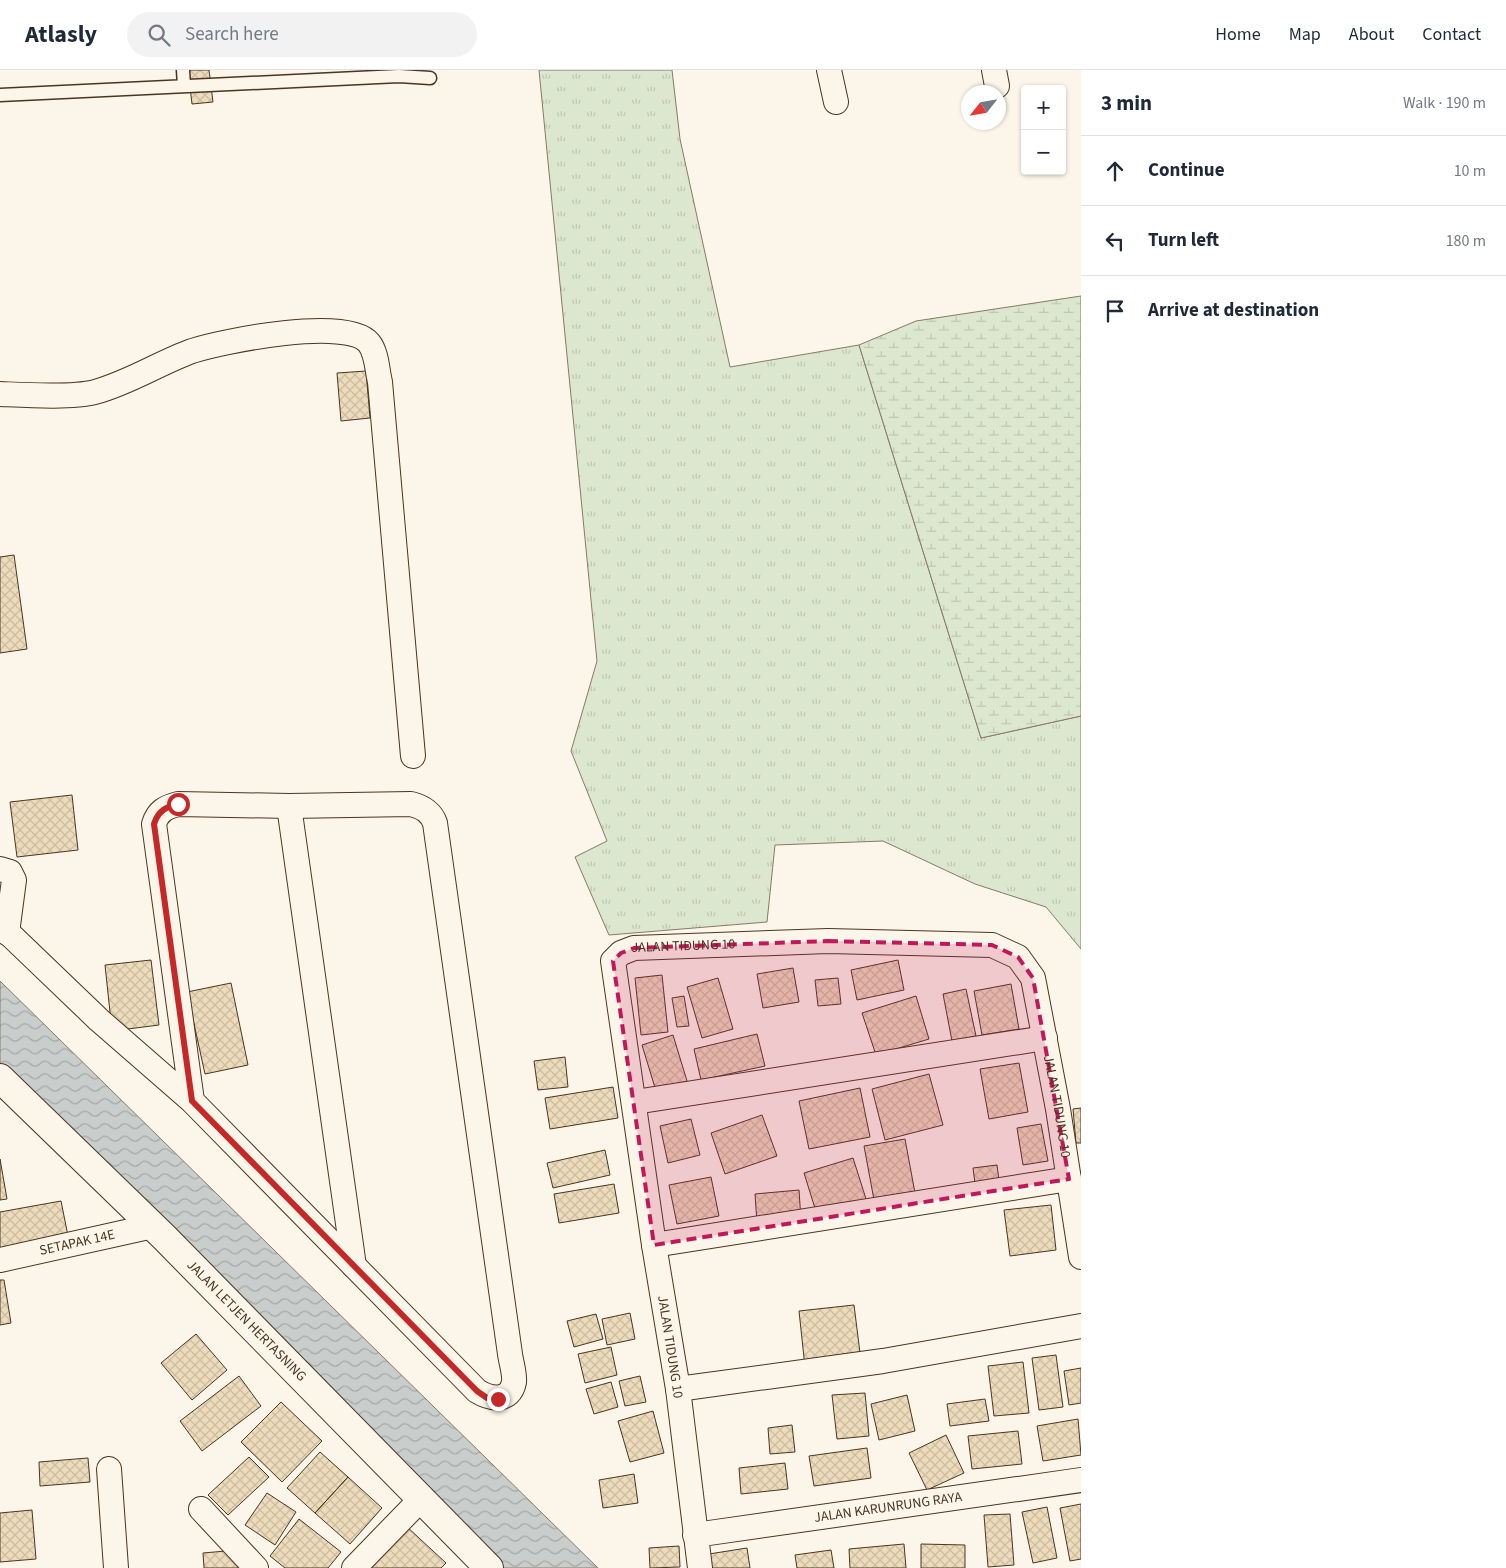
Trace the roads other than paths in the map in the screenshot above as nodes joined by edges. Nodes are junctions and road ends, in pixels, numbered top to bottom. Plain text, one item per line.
1 (183, 70) edge
2 (828, 70) edge
3 (255, 76) edge
4 (430, 78) dead end
5 (184, 86) junction
6 (0, 95) edge
7 (836, 102) dead end
8 (0, 394) edge
9 (413, 756) dead end
10 (289, 806) junction
11 (0, 869) edge
12 (4, 929) edge
13 (1045, 1038) junction
14 (0, 1078) edge
15 (192, 1101) junction
16 (634, 1102) junction
17 (1069, 1179) junction
18 (153, 1226) junction
19 (654, 1245) junction
20 (1081, 1257) edge
21 (0, 1260) edge
22 (354, 1266) junction
23 (1081, 1326) edge
24 (678, 1389) junction
25 (109, 1469) dead end
26 (1081, 1480) edge
27 (421, 1499) junction
28 (201, 1509) dead end
29 (695, 1535) junction
30 (116, 1568) edge
31 (256, 1568) edge
32 (354, 1568) edge
33 (489, 1568) edge
34 (700, 1568) edge

1 - 5 lane
2 - 7 street
3 - 4 lane
3 - 5 lane
5 - 6 lane
8 - 9 street
10 - 15 street
10 - 22 street
10 - 22 street
11 - 12 street
12 - 15 street
13 - 16 street
13 - 16 street, JALAN TIDUNG 10
13 - 17 street, JALAN TIDUNG 10
14 - 18 street, JALAN LETJEN HERTASNING
15 - 22 street
16 - 19 street, JALAN TIDUNG 10
17 - 19 street
17 - 20 street, JALAN TIDUNG 10
18 - 21 street, SETAPAK 14E
18 - 27 street, JALAN LETJEN HERTASNING
19 - 24 street, JALAN TIDUNG 10
23 - 24 street
24 - 29 street, JALAN TIDUNG 10
25 - 30 street
26 - 29 street, JALAN KARUNRUNG RAYA
27 - 32 street
27 - 33 street, JALAN LETJEN HERTASNING
28 - 31 street
29 - 34 street, JALAN TIDUNG 10

